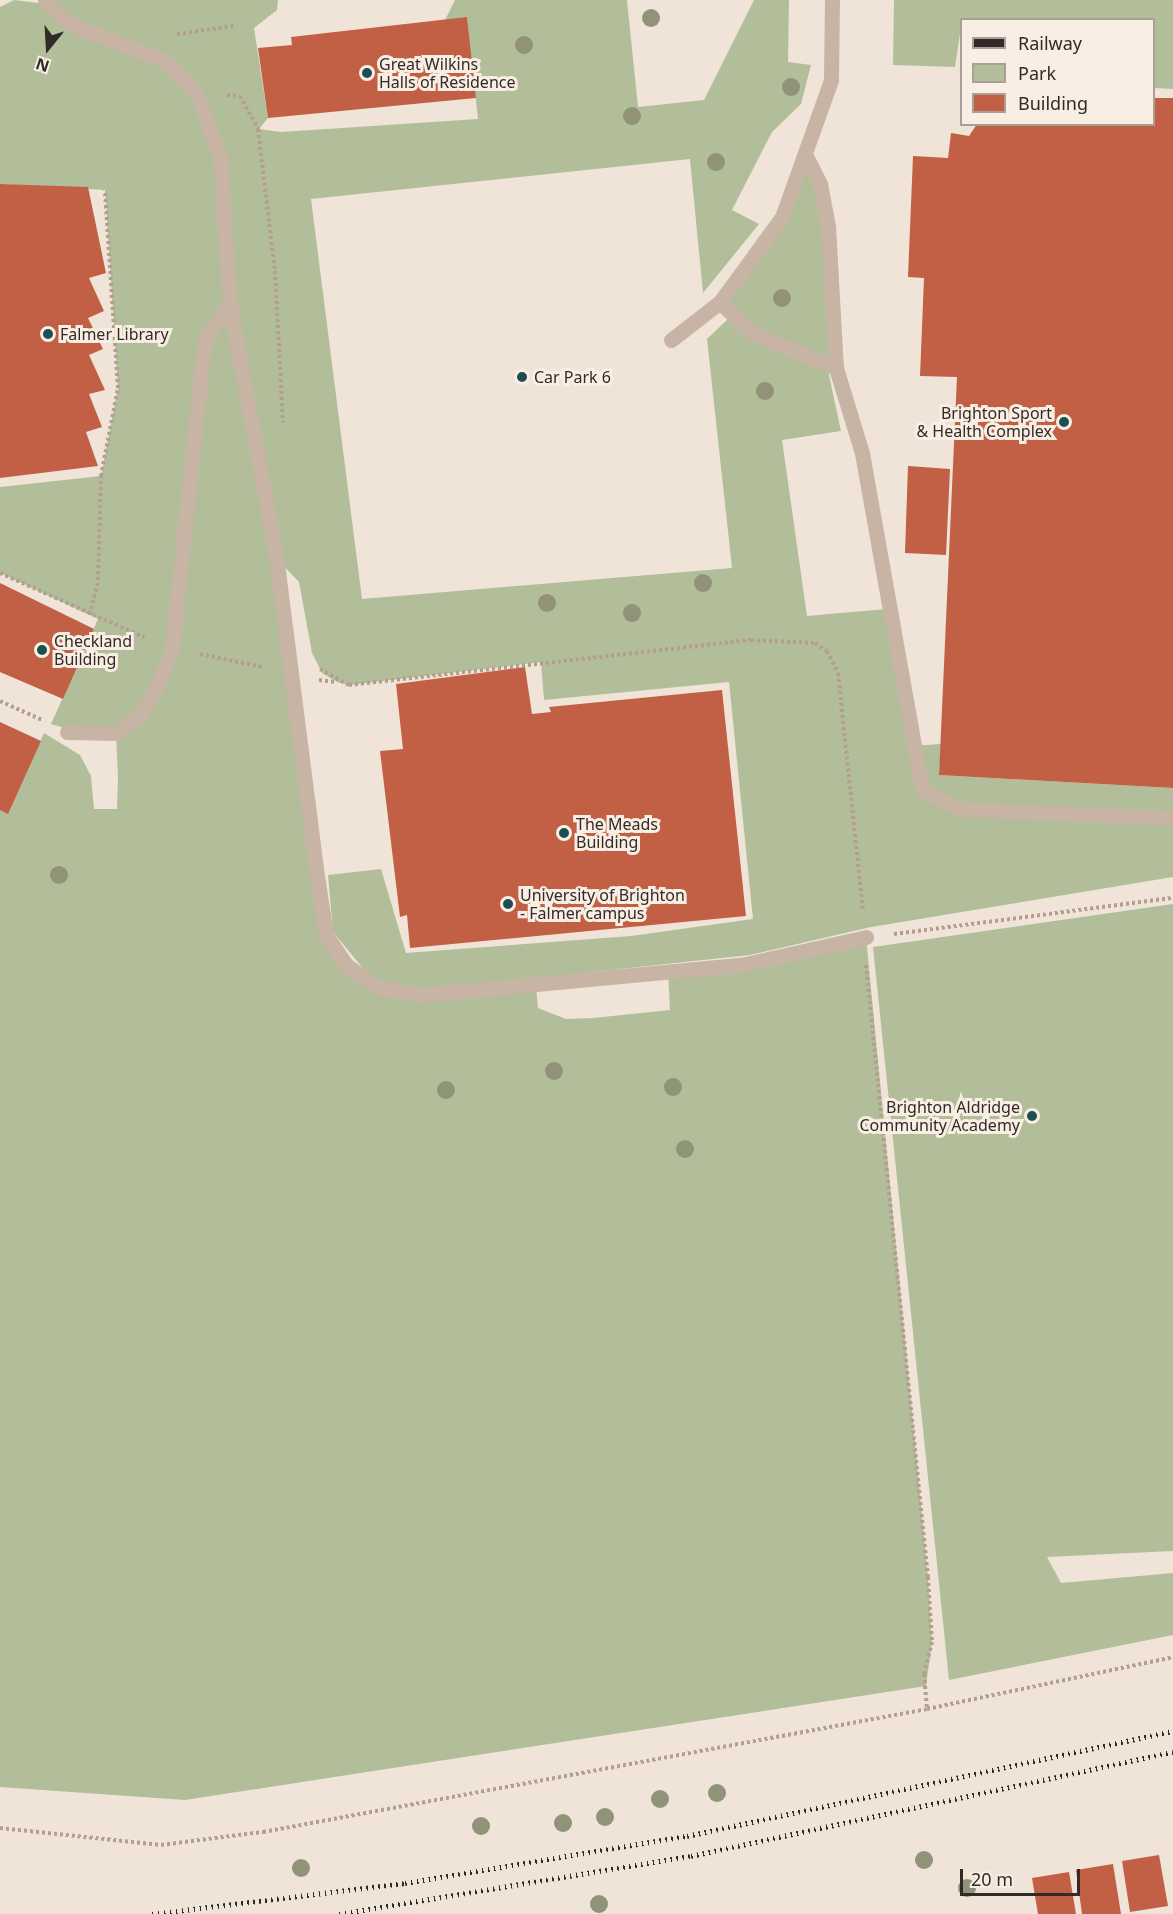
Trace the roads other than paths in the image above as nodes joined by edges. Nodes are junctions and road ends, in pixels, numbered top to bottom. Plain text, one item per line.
1 (45, 0) edge
2 (831, 0) edge
3 (807, 158) junction
4 (720, 302) junction
5 (230, 306) junction
6 (671, 340) dead end
7 (836, 368) junction
8 (67, 732) road end
9 (1173, 818) edge
10 (866, 937) road end

1 - 5 lane
2 - 3 lane
3 - 4 lane
3 - 7 lane
4 - 6 lane
4 - 7 lane
5 - 8 lane
5 - 10 lane
7 - 9 lane

